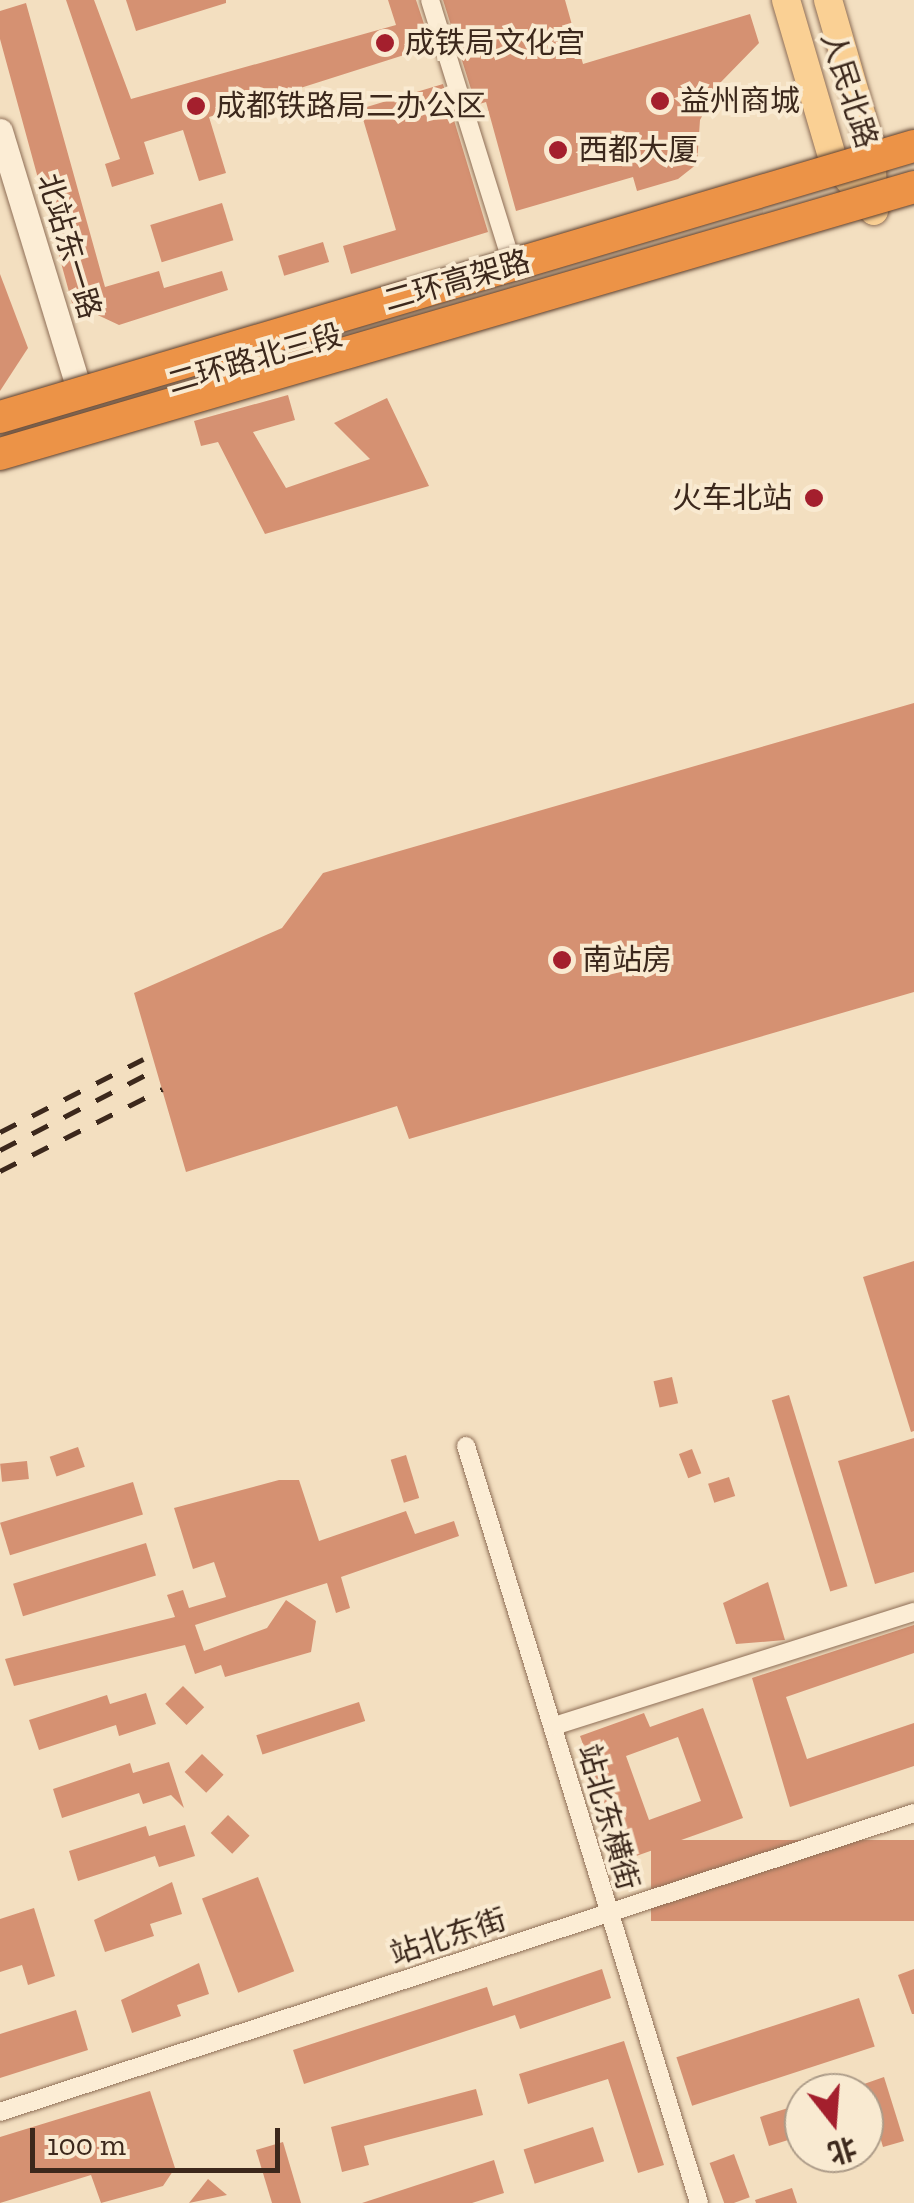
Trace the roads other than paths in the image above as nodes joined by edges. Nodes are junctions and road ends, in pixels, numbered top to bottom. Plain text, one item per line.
1 (430, 0) edge
2 (786, 0) edge
3 (828, 0) edge
4 (0, 131) edge
5 (914, 136) edge
6 (914, 146) edge
7 (872, 148) junction
8 (833, 160) junction
9 (914, 187) edge
10 (914, 200) edge
11 (874, 212) junction
12 (509, 254) junction
13 (76, 380) junction
14 (0, 402) edge
15 (0, 417) edge
16 (0, 454) edge
17 (0, 468) edge
18 (466, 1446) dead end
19 (914, 1612) edge
20 (554, 1726) junction
21 (914, 1813) edge
22 (607, 1914) junction
23 (0, 2112) edge
24 (698, 2203) edge

1 - 12 street
2 - 8 main road, 人民北路
3 - 7 main road, 人民北路
4 - 13 main road, 北站东一路
5 - 7 main road, 二环路北三段
6 - 15 highway, 二环高架路, bridge
7 - 8 main road, 二环路北三段
7 - 11 main road, 人民北路
8 - 11 main road, 人民北路
8 - 12 main road, 二环路北三段
9 - 16 highway, 二环高架路, bridge
10 - 11 main road, 二环路北三段
11 - 17 main road, 二环路北三段
12 - 13 main road, 二环路北三段
13 - 14 main road, 二环路北三段
18 - 20 street, 站北东横街
19 - 20 street
20 - 22 street, 站北东横街
21 - 22 street, 站北东街
22 - 23 street, 站北东街
22 - 24 street, 站北东横街

